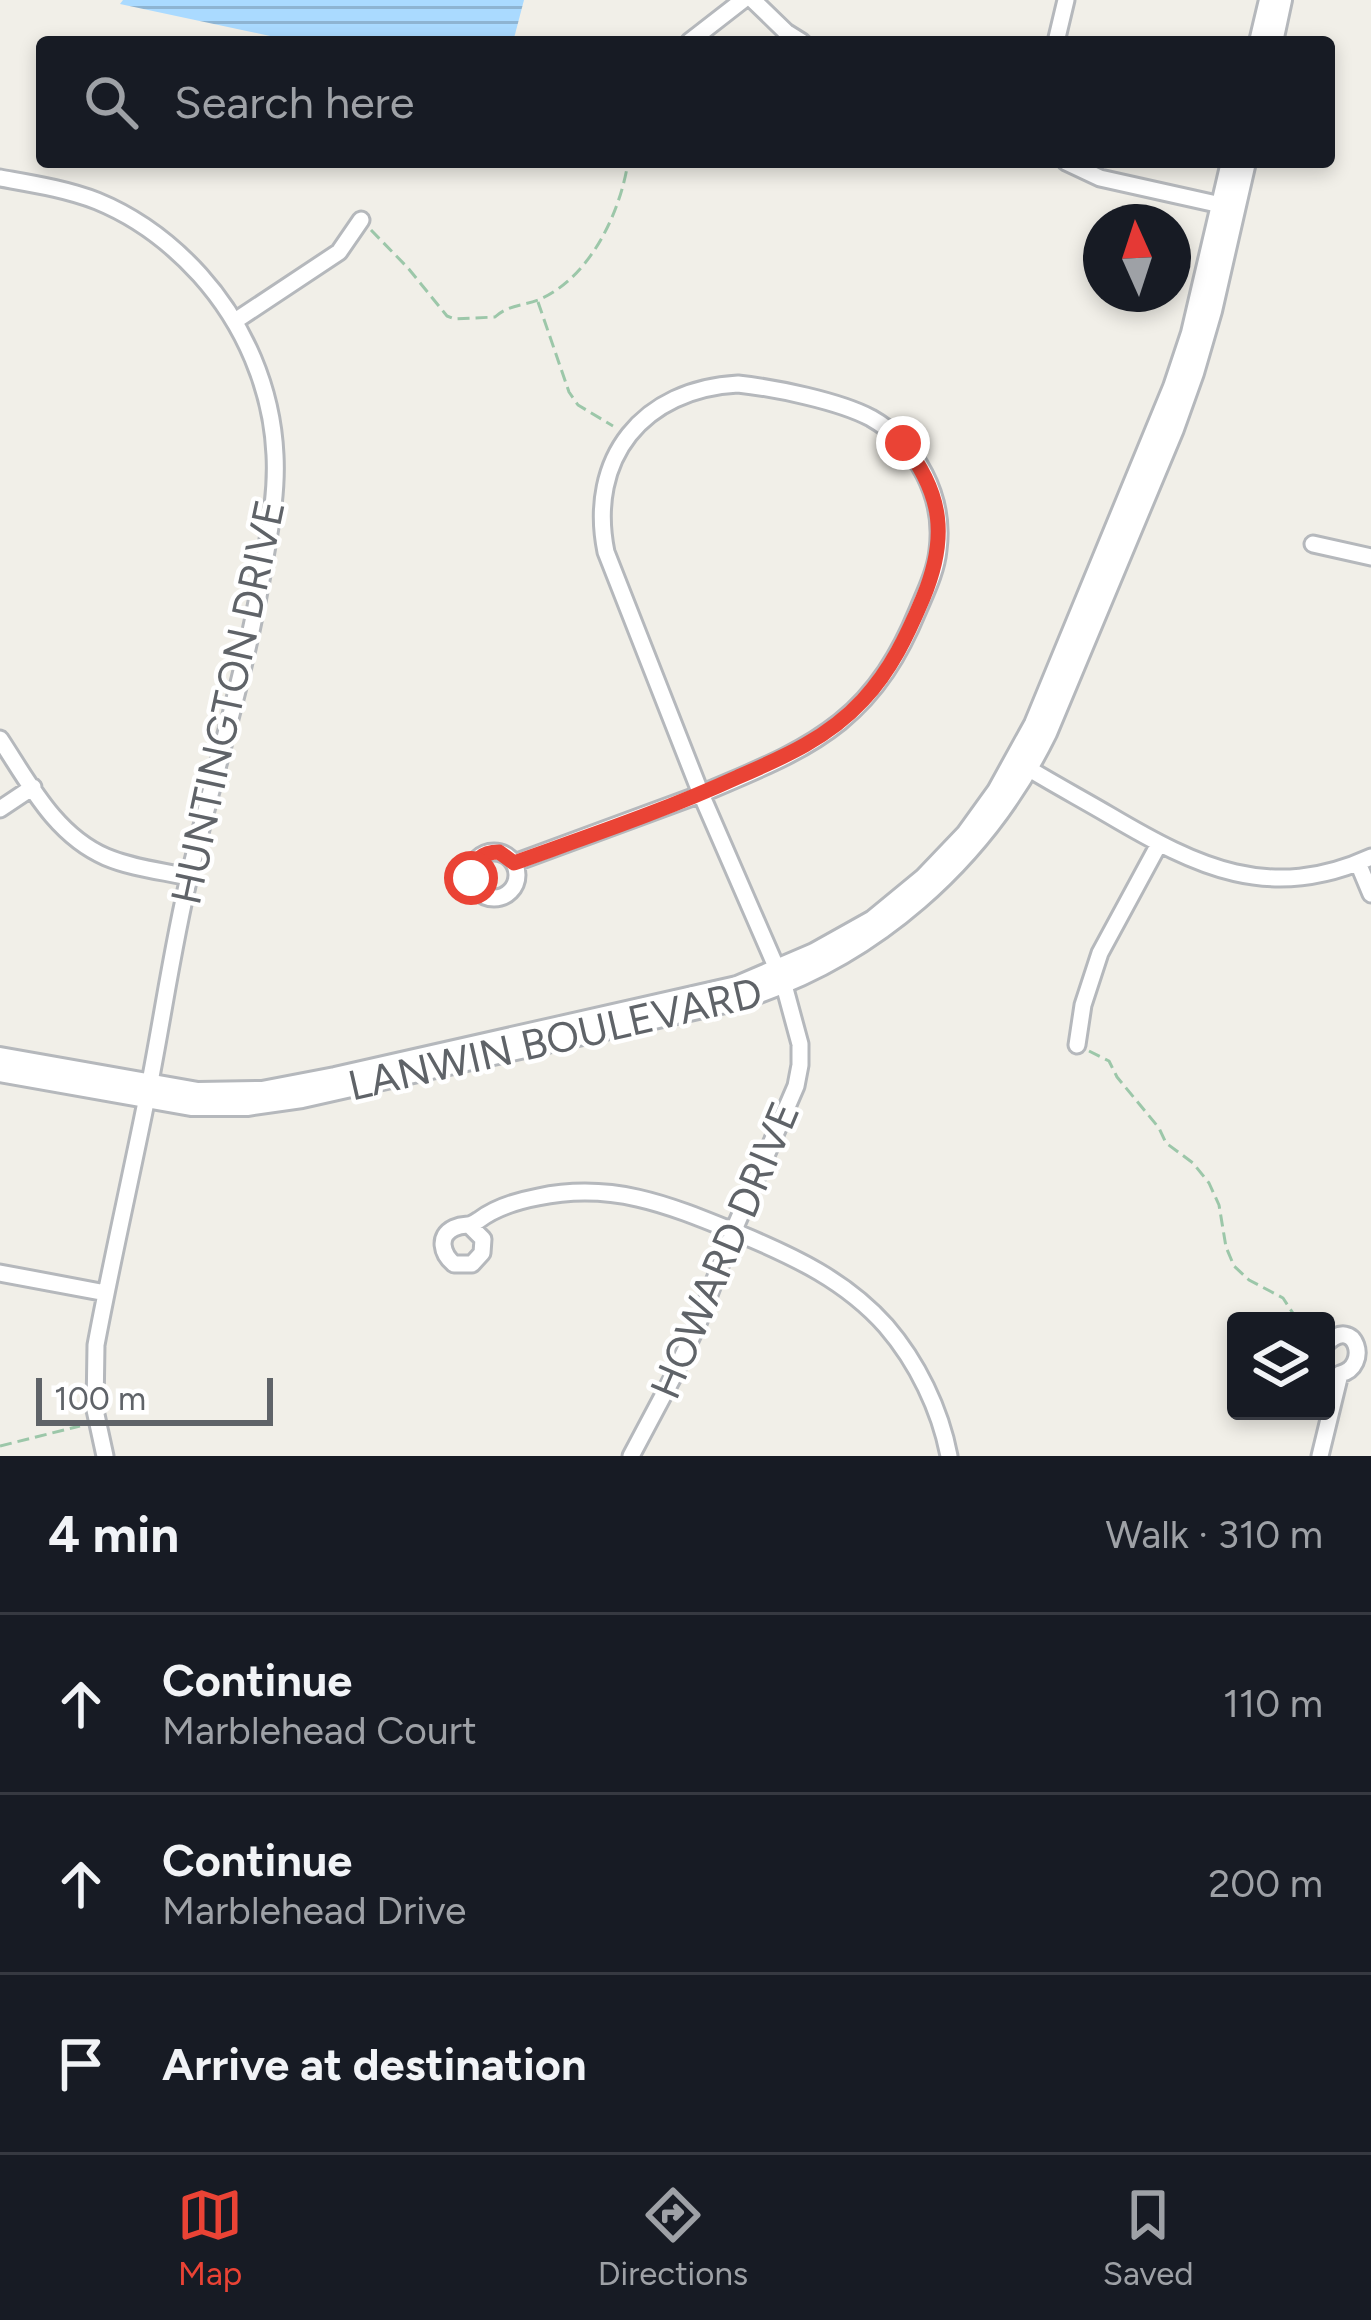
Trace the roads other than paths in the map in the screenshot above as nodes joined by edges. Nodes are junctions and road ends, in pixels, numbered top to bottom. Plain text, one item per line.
1 (743, 0) edge
2 (753, 0) edge
3 (1066, 0) edge
4 (1269, 0) edge
5 (1282, 0) edge
6 (697, 36) edge
7 (793, 36) edge
8 (1057, 36) edge
9 (1260, 36) edge
10 (1274, 36) edge
11 (1079, 168) edge
12 (1231, 168) edge
13 (1244, 168) edge
14 (0, 178) edge
15 (1228, 207) junction
16 (362, 220) road end
17 (235, 321) junction
18 (1313, 544) dead end
19 (1371, 557) edge
20 (0, 740) edge
21 (1023, 764) junction
22 (32, 788) junction
23 (701, 794) junction
24 (0, 809) edge
25 (1160, 844) junction
26 (1365, 860) edge
27 (514, 863) dead end
28 (189, 877) junction
29 (1371, 894) edge
30 (781, 978) junction
31 (1077, 1045) road end
32 (0, 1058) edge
33 (0, 1072) edge
34 (148, 1092) junction
35 (471, 1227) dead end
36 (734, 1232) junction
37 (0, 1273) edge
38 (106, 1293) junction
39 (1335, 1336) edge
40 (1335, 1370) edge
41 (1325, 1420) edge
42 (105, 1456) edge
43 (631, 1456) edge
44 (950, 1456) edge
45 (1320, 1456) edge

1 - 6 street
2 - 7 street
3 - 8 street
4 - 9 street
5 - 10 street
11 - 15 street
12 - 15 street, LANWIN BOULEVARD
13 - 15 street, LANWIN BOULEVARD
14 - 17 street, HUNTINGTON DRIVE
15 - 21 street, LANWIN BOULEVARD
16 - 17 street
17 - 28 street, HUNTINGTON DRIVE
18 - 19 street
20 - 22 street
21 - 25 street
21 - 30 street, LANWIN BOULEVARD
22 - 24 street
22 - 28 street
23 - 23 street
23 - 27 street
23 - 30 street, HOWARD DRIVE
25 - 26 street
25 - 31 street
26 - 29 street
28 - 34 street, HUNTINGTON DRIVE
30 - 34 street, LANWIN BOULEVARD
30 - 36 street, HOWARD DRIVE
32 - 34 street, LANWIN BOULEVARD
33 - 34 street, LANWIN BOULEVARD
34 - 38 street, HUNTINGTON DRIVE
35 - 36 street
36 - 43 street, HOWARD DRIVE
36 - 44 street
37 - 38 street
38 - 42 street, HUNTINGTON DRIVE
39 - 40 street
41 - 45 street

